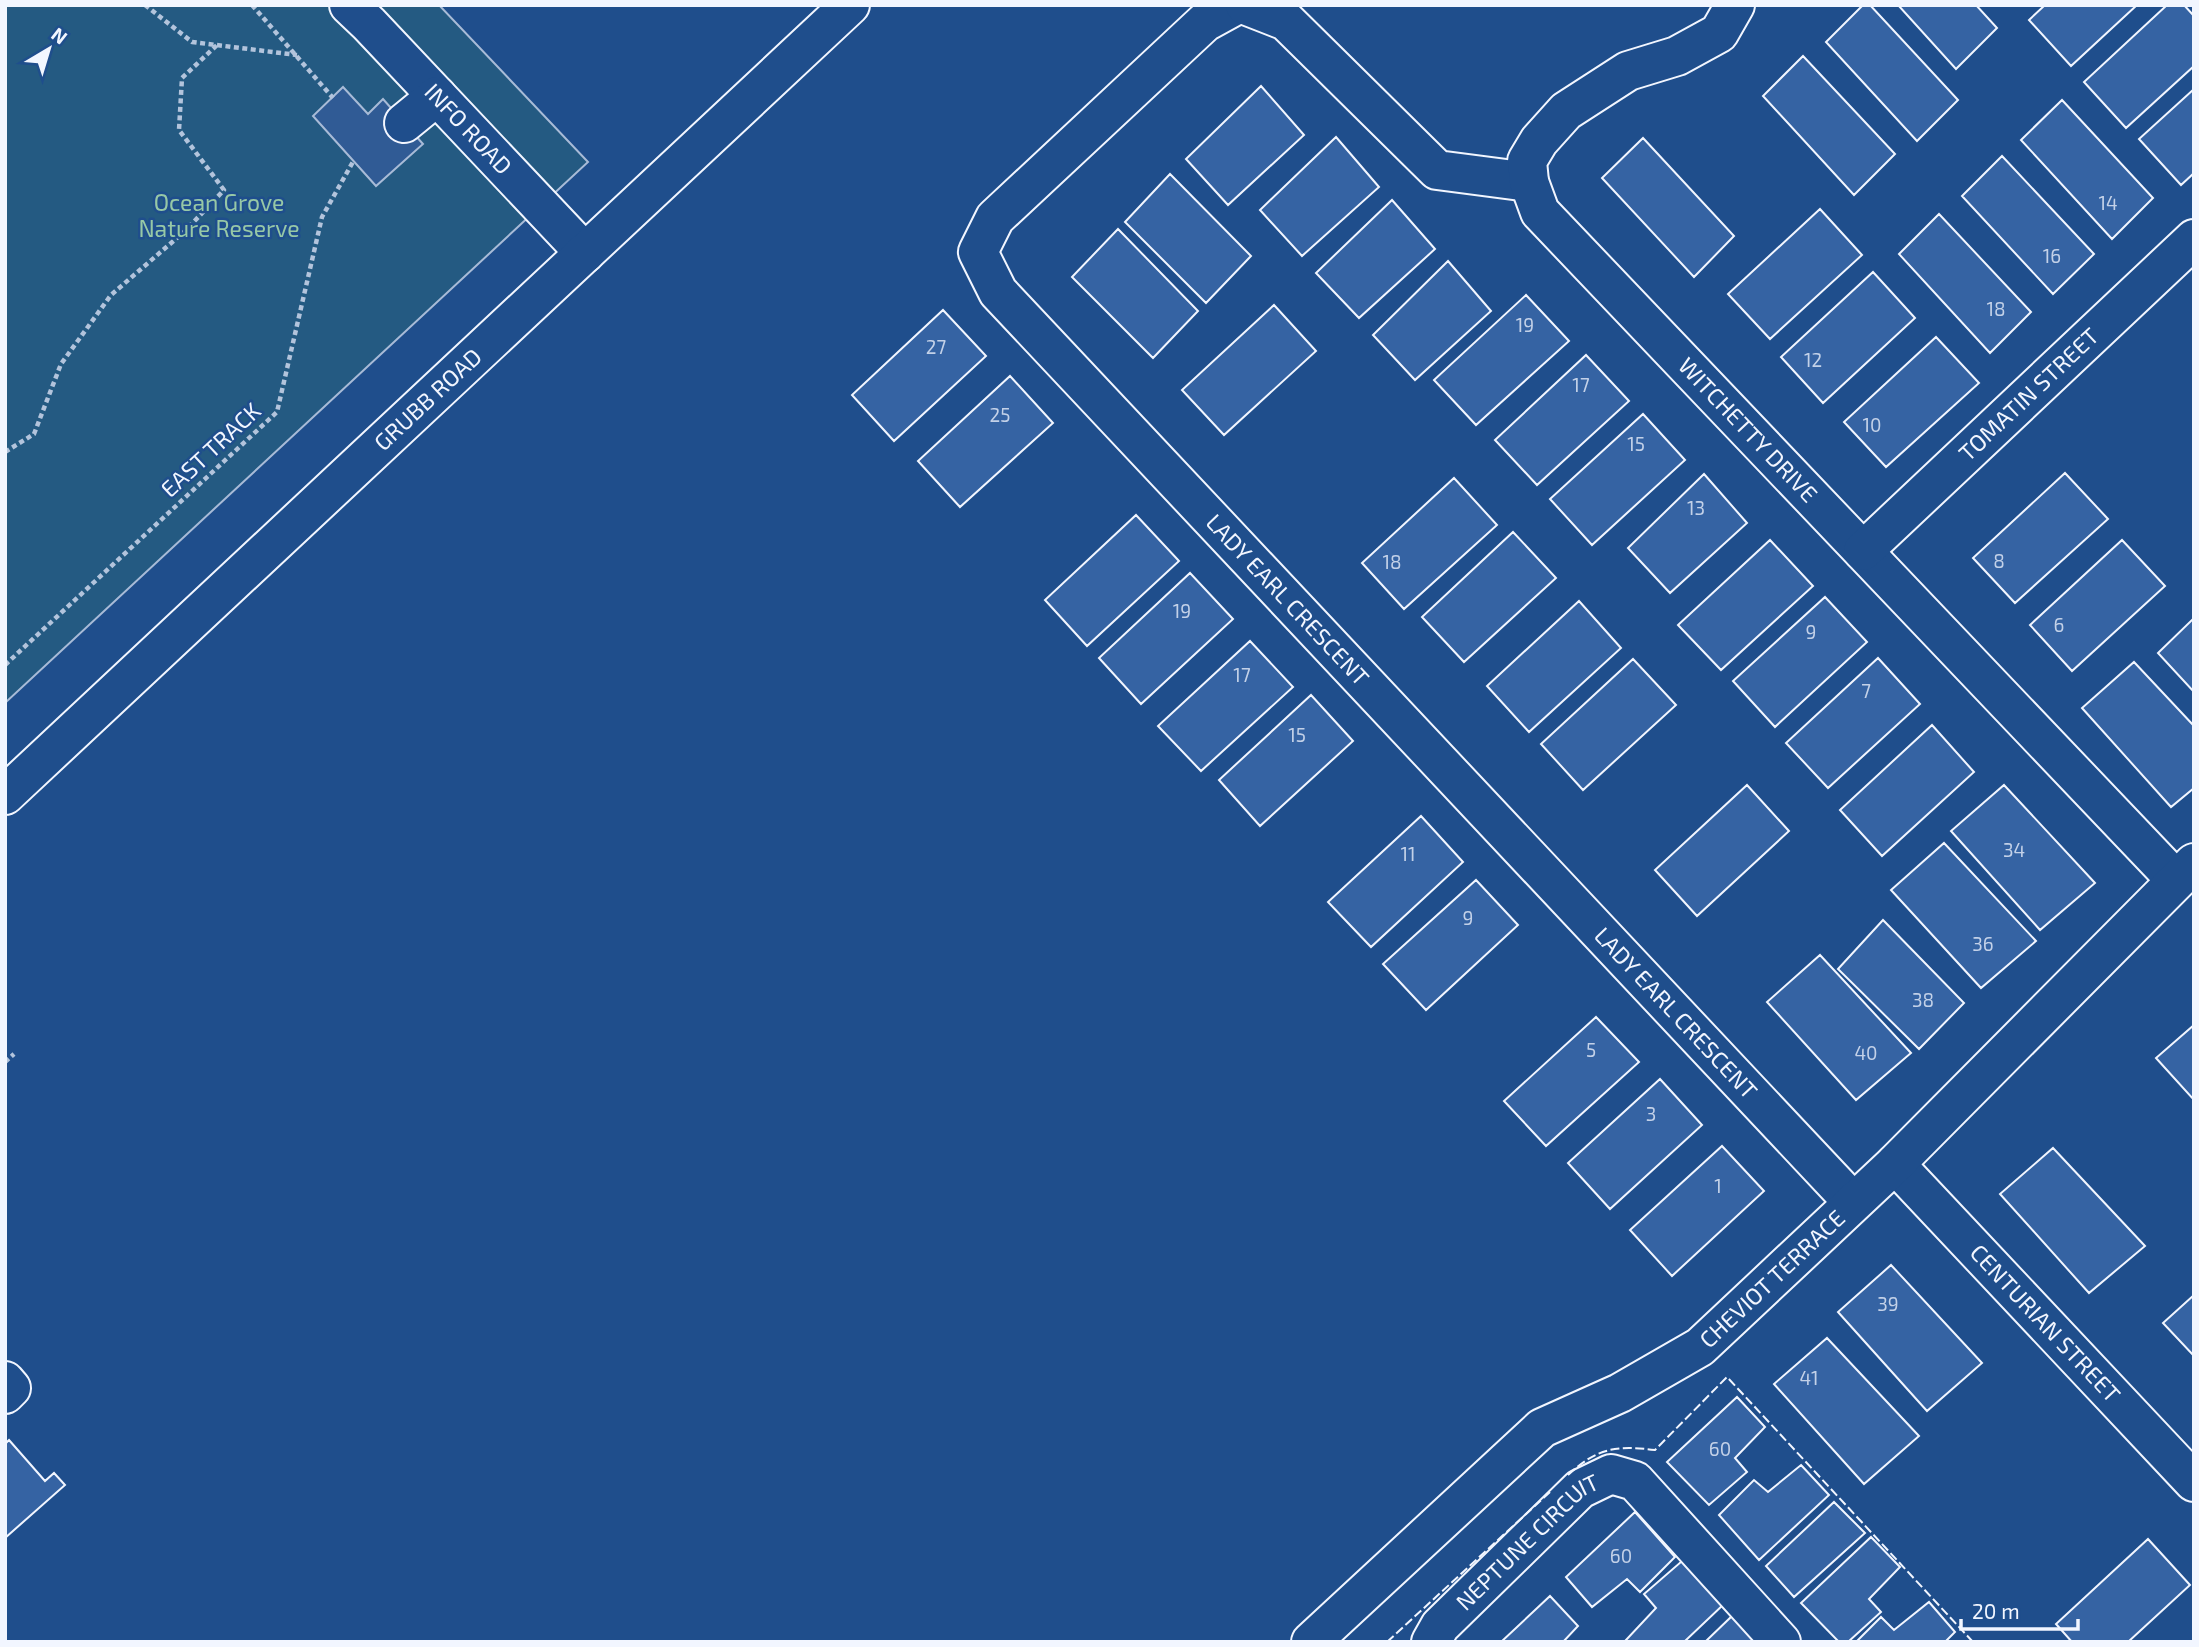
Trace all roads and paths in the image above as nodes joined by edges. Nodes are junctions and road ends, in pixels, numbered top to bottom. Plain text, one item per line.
1 (145, 5) edge
2 (252, 5) edge
3 (349, 5) edge
4 (850, 5) edge
5 (1236, 5) edge
6 (1245, 5) edge
7 (1735, 5) edge
8 (217, 45) junction
9 (298, 55) junction
10 (437, 96) junction
11 (333, 98) dead end
12 (404, 123) dead end
13 (354, 160) dead end
14 (1529, 182) junction
15 (2194, 239) edge
16 (585, 253) junction
17 (5, 452) edge
18 (1863, 551) junction
19 (5, 665) edge
20 (5, 794) edge
21 (2185, 872) edge
22 (14, 1054) dead end
23 (5, 1062) edge
24 (1895, 1164) junction
25 (1853, 1202) junction
26 (5, 1381) edge
27 (5, 1394) edge
28 (2194, 1482) edge
29 (1311, 1642) edge
30 (1432, 1642) edge
31 (1781, 1642) edge

1 - 8 path
2 - 9 path
3 - 10 street, INFO ROAD
4 - 16 street, GRUBB ROAD
5 - 25 street, LADY EARL CRESCENT
6 - 14 street
7 - 14 street
8 - 9 path
8 - 17 path
9 - 11 path
10 - 12 street
10 - 16 street, INFO ROAD
13 - 19 path, EAST TRACK
14 - 18 street, WITCHETTY DRIVE
15 - 18 street, TOMATIN STREET
16 - 20 street, GRUBB ROAD
18 - 21 street, WITCHETTY DRIVE
21 - 24 street, CHEVIOT TERRACE
22 - 23 path
24 - 25 street, CHEVIOT TERRACE
24 - 28 street, CENTURIAN STREET
25 - 29 street, CHEVIOT TERRACE
26 - 27 street
30 - 31 street, NEPTUNE CIRCUIT

